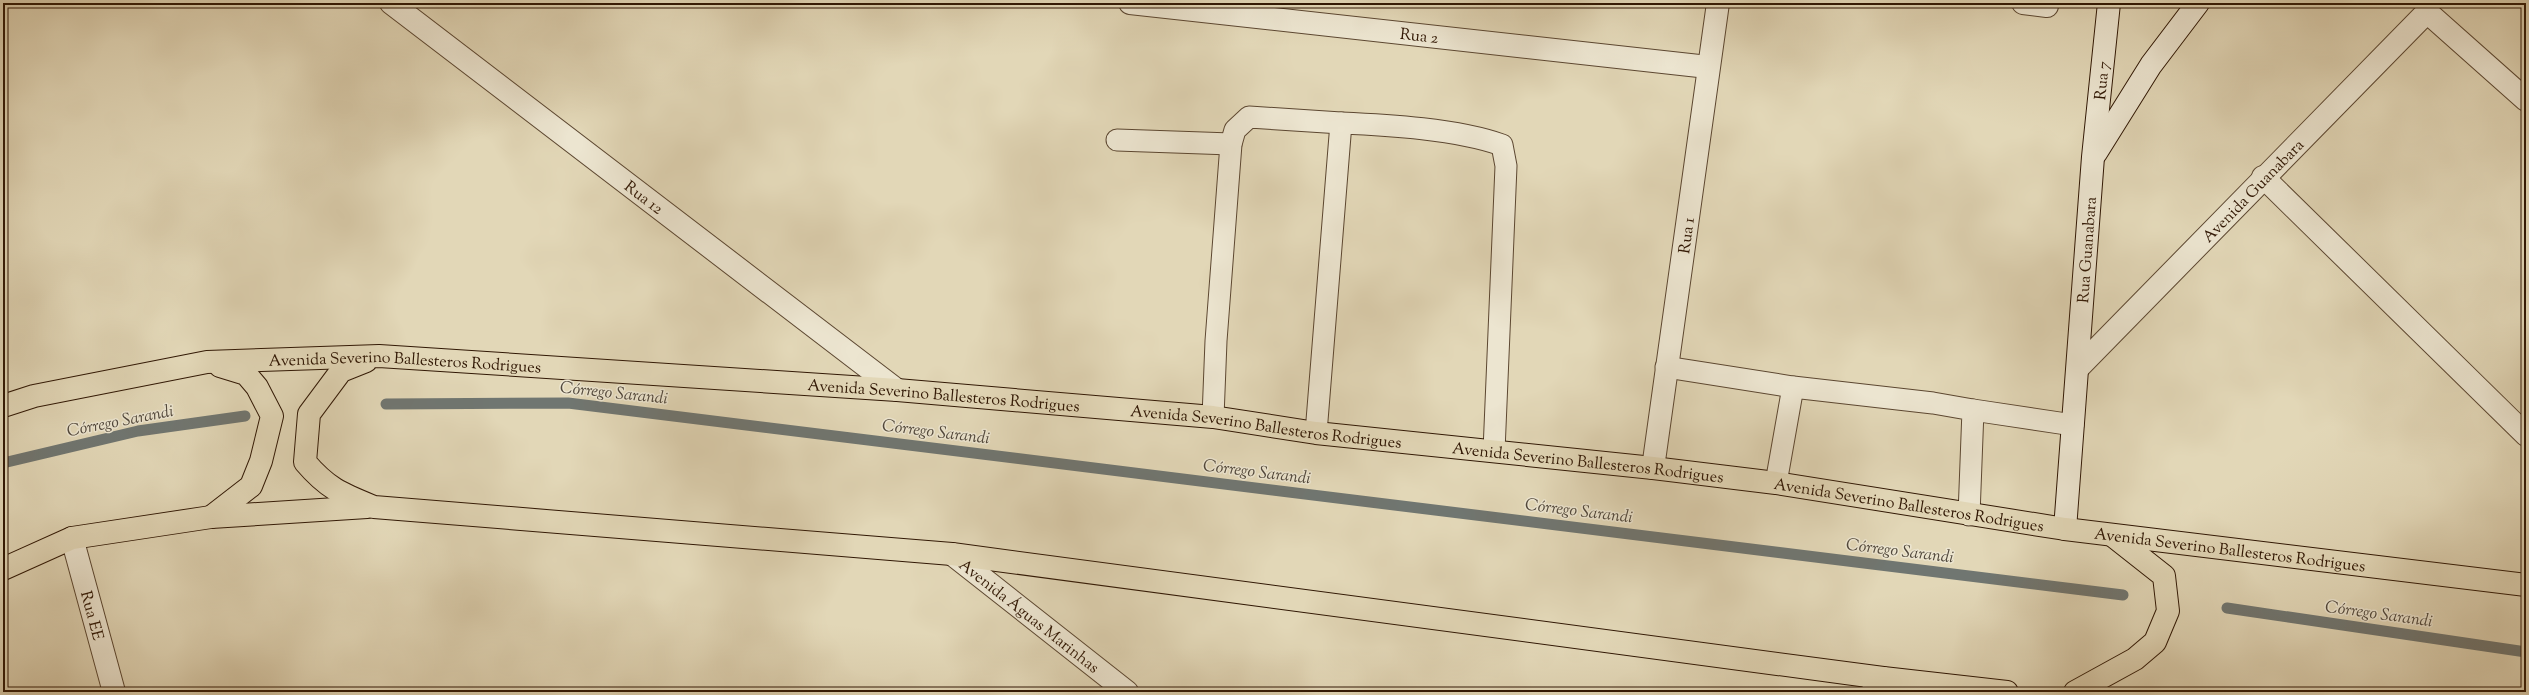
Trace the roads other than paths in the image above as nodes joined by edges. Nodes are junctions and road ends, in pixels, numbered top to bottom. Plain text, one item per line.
1 (391, 3) edge
2 (1130, 3) edge
3 (1718, 3) edge
4 (2023, 3) edge
5 (2109, 3) edge
6 (2198, 3) edge
7 (2048, 6) dead end
8 (1708, 67) junction
9 (2526, 100) edge
10 (1341, 123) junction
11 (1118, 140) dead end
12 (1231, 144) junction
13 (2093, 157) junction
14 (2263, 178) junction
15 (379, 356) junction
16 (207, 362) junction
17 (1666, 367) junction
18 (2078, 368) junction
19 (1793, 387) junction
20 (897, 390) junction
21 (3, 406) edge
22 (1974, 410) junction
23 (1213, 417) junction
24 (2073, 424) junction
25 (1316, 433) junction
26 (2526, 435) edge
27 (1494, 451) junction
28 (1653, 468) junction
29 (1776, 483) junction
30 (374, 507) junction
31 (1969, 515) junction
32 (211, 517) junction
33 (2065, 529) junction
34 (2112, 535) junction
35 (72, 538) junction
36 (952, 554) junction
37 (3, 569) edge
38 (2526, 585) edge
39 (1878, 685) edge
40 (114, 692) edge
41 (1127, 692) edge
42 (2007, 692) edge
43 (2075, 692) edge

1 - 20 street, Rua 12
2 - 8 street, Rua 2
3 - 8 street, Rua 1
4 - 7 street
5 - 13 street, Rua 7
6 - 13 street, Rua Guanabara
8 - 17 street, Rua 1
9 - 14 street, Avenida Guanabara
10 - 12 lane
10 - 25 lane
10 - 27 lane
11 - 12 lane
12 - 23 lane
13 - 18 street, Rua Guanabara
14 - 18 street, Avenida Guanabara
14 - 26 street
15 - 16 main road, Avenida Severino Ballesteros Rodrigues
15 - 20 main road, Avenida Severino Ballesteros Rodrigues
15 - 30 main road
16 - 21 main road, Avenida Severino Ballesteros Rodrigues
16 - 32 main road
17 - 19 lane
17 - 28 street, Rua 1
18 - 24 street, Rua Guanabara
19 - 22 lane
19 - 29 lane
20 - 23 main road, Avenida Severino Ballesteros Rodrigues
22 - 24 lane
22 - 31 lane
23 - 25 main road, Avenida Severino Ballesteros Rodrigues
24 - 33 street, Rua Guanabara
25 - 27 main road, Avenida Severino Ballesteros Rodrigues
27 - 28 main road, Avenida Severino Ballesteros Rodrigues
28 - 29 main road, Avenida Severino Ballesteros Rodrigues
29 - 31 main road, Avenida Severino Ballesteros Rodrigues
30 - 32 main road
30 - 36 main road
31 - 33 main road, Avenida Severino Ballesteros Rodrigues
32 - 35 main road
33 - 34 main road, Avenida Severino Ballesteros Rodrigues
34 - 38 main road, Avenida Severino Ballesteros Rodrigues
34 - 43 main road
35 - 37 main road
35 - 40 street, Rua EE
36 - 39 main road
36 - 41 street, Avenida Águas Marinhas
39 - 42 main road

